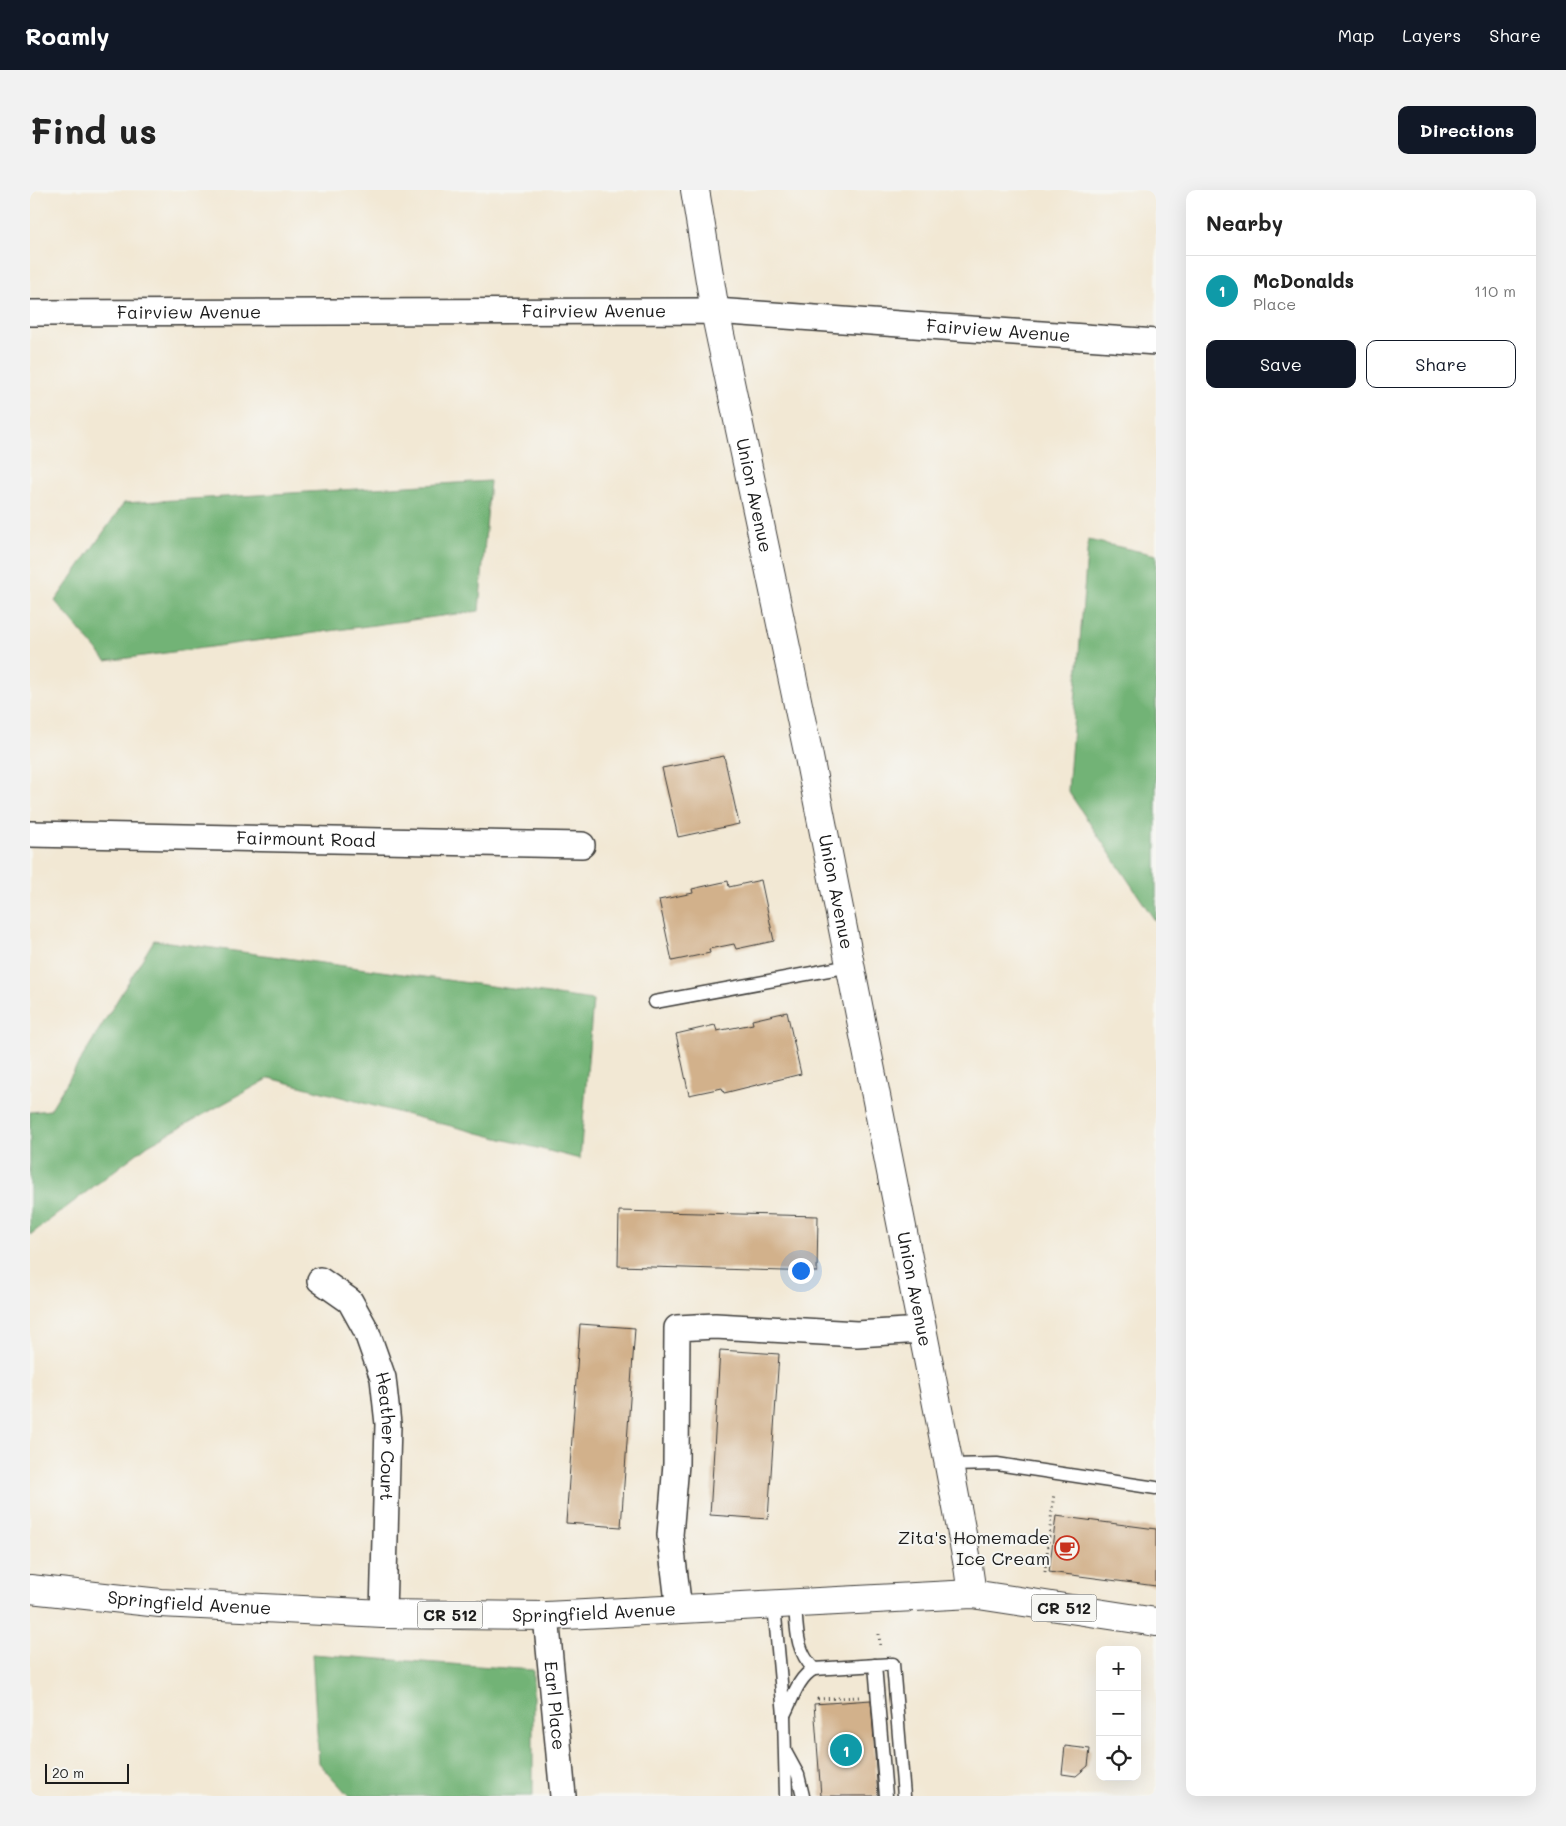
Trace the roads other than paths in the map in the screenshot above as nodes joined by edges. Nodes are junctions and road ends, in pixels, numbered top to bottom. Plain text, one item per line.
1 (695, 190) edge
2 (715, 311) junction
3 (30, 313) edge
4 (1156, 342) edge
5 (30, 834) edge
6 (582, 845) dead end
7 (850, 966) junction
8 (655, 1002) dead end
9 (320, 1280) dead end
10 (922, 1330) junction
11 (949, 1465) junction
12 (1156, 1488) edge
13 (30, 1589) edge
14 (972, 1594) junction
15 (784, 1604) junction
16 (678, 1610) junction
17 (383, 1614) junction
18 (546, 1616) junction
19 (1156, 1622) edge
20 (874, 1665) junction
21 (814, 1669) junction
22 (784, 1715) junction
23 (784, 1750) junction
24 (563, 1796) edge
25 (786, 1796) edge
26 (803, 1796) edge
27 (886, 1796) edge
28 (904, 1796) edge

1 - 2 main road, Union Avenue
2 - 3 street, Fairview Avenue
2 - 4 street, Fairview Avenue
2 - 7 main road, Union Avenue
5 - 6 street, Fairmount Road
7 - 8 lane
7 - 10 main road, Union Avenue
9 - 17 street, Heather Court
10 - 11 main road, Union Avenue
10 - 16 street
11 - 12 lane
11 - 14 main road, Union Avenue
13 - 17 main road, Springfield Avenue / CR 512
14 - 15 main road, Springfield Avenue / CR 512
14 - 19 main road, Springfield Avenue / CR 512
15 - 16 main road, Springfield Avenue / CR 512
15 - 21 lane
15 - 22 lane
16 - 18 main road, Springfield Avenue / CR 512
17 - 18 main road, Springfield Avenue / CR 512
18 - 24 street, Earl Place
20 - 21 lane
20 - 27 lane
20 - 28 lane
21 - 22 lane
22 - 23 lane
23 - 25 lane
23 - 26 lane

